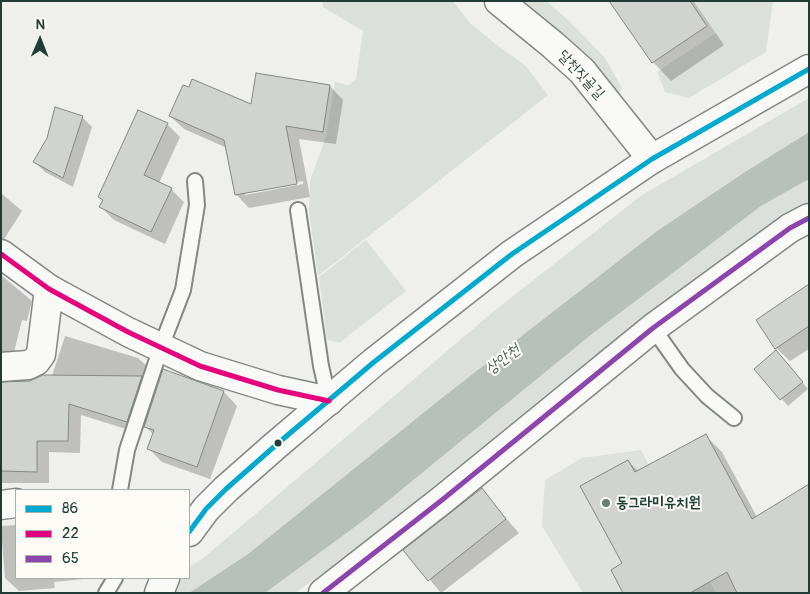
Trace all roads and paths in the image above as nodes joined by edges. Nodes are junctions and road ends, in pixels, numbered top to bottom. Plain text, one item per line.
1 (499, 1) edge
2 (809, 69) edge
3 (652, 159) junction
4 (195, 182) dead end
5 (298, 210) dead end
6 (809, 218) edge
7 (1, 254) edge
8 (48, 289) junction
9 (653, 328) junction
10 (161, 348) junction
11 (1, 367) edge
12 (329, 401) junction
13 (734, 418) dead end
14 (120, 489) edge
15 (15, 503) edge
16 (1, 505) edge
17 (195, 510) edge
18 (190, 528) edge
19 (114, 579) edge
20 (165, 579) edge
21 (106, 593) edge
22 (159, 593) edge
23 (323, 593) edge

1 - 3 street, 달천짓골길
2 - 3 street
3 - 12 street
4 - 10 lane
5 - 12 lane
6 - 9 street
7 - 8 street
8 - 10 street
8 - 11 street
9 - 13 lane
9 - 23 street
10 - 12 street
10 - 14 lane
12 - 17 street
15 - 16 street
17 - 18 street
19 - 21 lane
20 - 22 street

